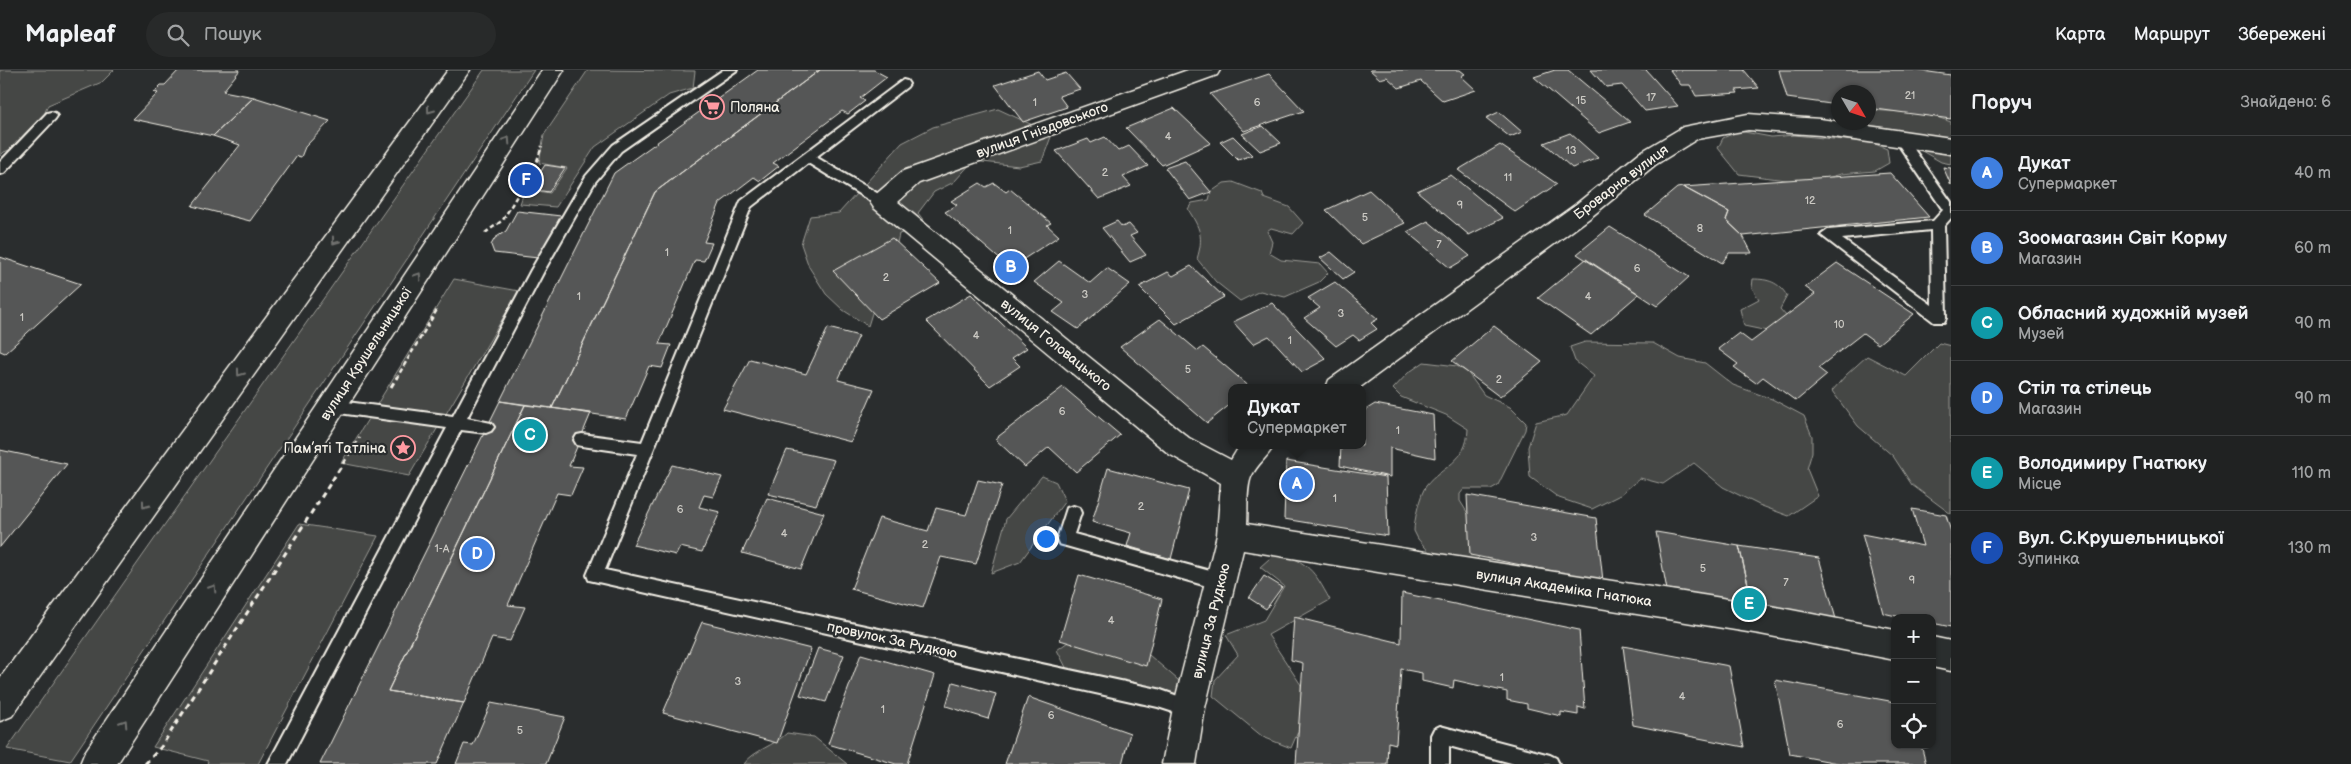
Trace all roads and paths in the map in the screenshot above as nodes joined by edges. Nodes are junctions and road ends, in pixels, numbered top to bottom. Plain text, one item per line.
1 (459, 70) edge
2 (553, 70) edge
3 (731, 70) edge
4 (1209, 70) edge
5 (903, 84) dead end
6 (51, 116) dead end
7 (1900, 138) junction
8 (1951, 146) edge
9 (807, 157) junction
10 (0, 170) edge
11 (882, 202) junction
12 (1937, 225) junction
13 (1345, 384) edge
14 (332, 406) junction
15 (457, 423) junction
16 (486, 427) dead end
17 (582, 440) dead end
18 (1255, 449) edge
19 (647, 450) junction
20 (1236, 477) junction
21 (1072, 513) dead end
22 (1232, 535) junction
23 (1221, 582) junction
24 (1891, 644) edge
25 (1936, 653) edge
26 (1951, 656) edge
27 (0, 705) edge
28 (1189, 708) junction
29 (97, 764) edge
30 (277, 764) edge
31 (1179, 764) edge
32 (1440, 764) edge
33 (1550, 764) edge

1 -> 27 street
14 -> 2 street, вулиця Крушельницької
3 - 15 lane
4 - 11 street, вулиця Гніздовського
5 - 9 lane
6 - 10 lane
7 - 8 street, Броварна вулиця
7 - 12 lane
7 - 13 street, Броварна вулиця
9 - 11 lane
9 - 19 lane
11 - 20 street, вулиця Головацького
12 - 12 lane
14 - 15 lane
29 -> 14 street, вулиця Крушельницької
15 - 16 lane
15 - 30 lane
17 - 19 lane
18 - 20 street
19 - 28 lane, провулок За Рудкою
20 - 22 street, вулиця За Рудкою
21 - 23 lane
22 - 23 street, вулиця За Рудкою
22 - 24 street, вулиця Академіка Гнатюка
23 - 28 street, вулиця За Рудкою
25 - 26 street
28 - 31 street, вулиця За Рудкою
32 - 33 lane

